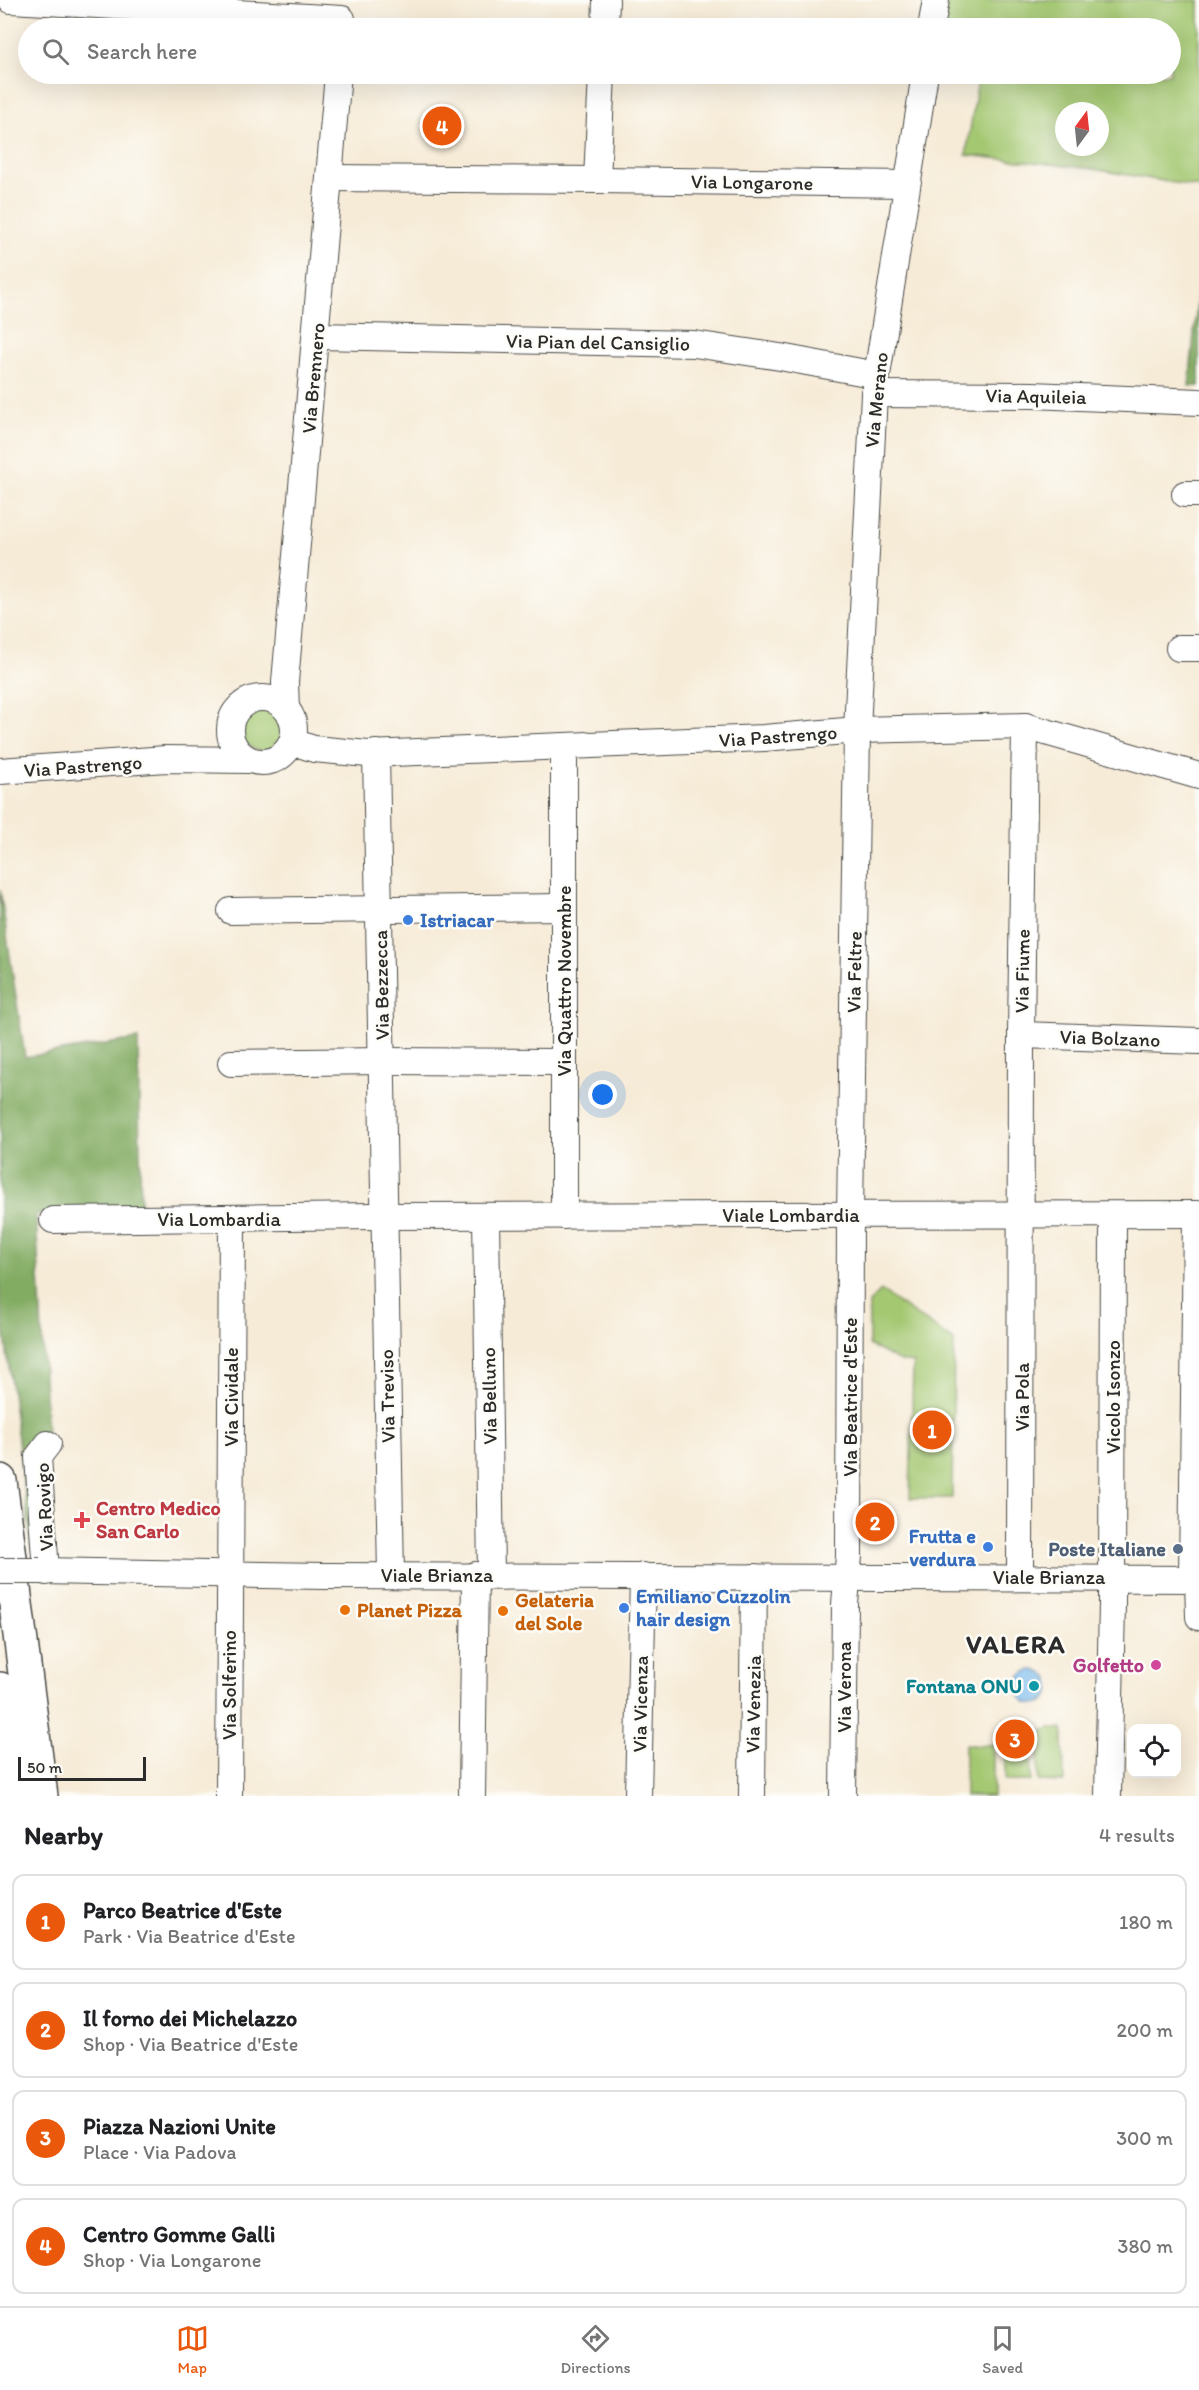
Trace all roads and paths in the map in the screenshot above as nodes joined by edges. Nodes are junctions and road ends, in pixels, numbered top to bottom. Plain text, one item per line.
1 (11, 0) edge
2 (606, 0) edge
3 (936, 0) edge
4 (342, 16) edge
5 (605, 18) edge
6 (933, 18) edge
7 (337, 84) edge
8 (602, 84) edge
9 (923, 84) edge
10 (329, 178) junction
11 (597, 180) junction
12 (907, 184) junction
13 (317, 336) junction
14 (875, 385) junction
15 (1199, 402) edge
16 (285, 682) junction
17 (253, 699) junction
18 (286, 709) junction
19 (231, 721) junction
20 (1025, 726) junction
21 (857, 730) junction
22 (564, 746) junction
23 (285, 751) junction
24 (376, 753) junction
25 (166, 759) junction
26 (248, 759) junction
27 (0, 771) edge
28 (1199, 776) edge
29 (564, 907) junction
30 (380, 909) junction
31 (231, 911) dead end
32 (1021, 1035) junction
33 (1199, 1041) edge
34 (382, 1061) junction
35 (564, 1062) junction
36 (231, 1063) dead end
37 (1198, 1214) edge
38 (850, 1215) junction
39 (1113, 1215) junction
40 (384, 1216) junction
41 (486, 1216) junction
42 (564, 1216) junction
43 (1021, 1216) junction
44 (232, 1219) junction
45 (53, 1220) dead end
46 (48, 1444) dead end
47 (0, 1481) edge
48 (0, 1571) edge
49 (43, 1571) junction
50 (229, 1575) junction
51 (483, 1575) junction
52 (391, 1576) junction
53 (643, 1576) junction
54 (754, 1577) junction
55 (1020, 1577) junction
56 (1112, 1578) junction
57 (846, 1579) junction
58 (1196, 1579) edge
59 (1199, 1617) edge
60 (0, 1689) edge
61 (14, 1796) edge
62 (41, 1796) edge
63 (229, 1796) edge
64 (472, 1796) edge
65 (638, 1796) edge
66 (752, 1796) edge
67 (843, 1796) edge
68 (1108, 1796) edge

1 - 4 street
2 - 5 street
3 - 6 street
7 - 10 street, Via Brennero
8 - 11 street
9 - 12 street, Via Merano
10 - 11 street, Via Longarone
10 - 13 street, Via Brennero
11 - 12 street, Via Longarone
12 - 14 street, Via Merano
13 - 14 street, Via Pian del Cansiglio
13 - 16 street, Via Brennero
14 - 15 street, Via Aquileia
14 - 21 street, Via Merano
16 - 17 street
16 - 18 street, Via Brennero
17 - 18 street
17 - 19 street
18 - 23 street
19 - 25 street, Via Pastrengo
19 - 26 street
20 - 21 street, Via Pastrengo
20 - 28 street, Via Pastrengo
20 - 32 street, Via Fiume
21 - 22 street, Via Pastrengo
21 - 38 street, Via Feltre
22 - 24 street, Via Pastrengo
22 - 29 street, Via Quattro Novembre
23 - 24 street, Via Pastrengo
23 - 26 street
24 - 30 street, Via Bezzecca
25 - 26 street, Via Pastrengo
25 - 27 street, Via Pastrengo
29 - 30 street
29 - 35 street, Via Quattro Novembre
30 - 31 street
30 - 34 street, Via Bezzecca
32 - 33 street, Via Bolzano
32 - 43 street, Via Fiume
34 - 35 street
34 - 36 street
34 - 40 street, Via Bezzecca
35 - 42 street, Via Quattro Novembre
37 - 39 street, Viale Lombardia
37 - 58 street
38 - 42 street, Viale Lombardia
38 - 43 street, Viale Lombardia
38 - 57 street, Via Beatrice d'Este
39 - 43 street, Viale Lombardia
39 - 56 street, Vicolo Isonzo
40 - 41 street, Viale Lombardia
40 - 44 street, Via Lombardia
40 - 52 street, Via Treviso
41 - 42 street, Viale Lombardia
41 - 51 street, Via Belluno
43 - 55 street, Via Pola
44 - 45 street, Via Lombardia
44 - 50 street, Via Cividale
46 - 49 street, Via Rovigo
47 - 62 highway
48 - 49 street, Viale Brianza, bridge
49 - 50 street, Viale Brianza
50 - 52 street, Viale Brianza
50 - 63 street, Via Solferino
51 - 52 street, Viale Brianza
51 - 53 street, Viale Brianza
51 - 64 street, Via Belluno
53 - 54 street, Viale Brianza
53 - 65 street, Via Vicenza
54 - 57 street, Viale Brianza
54 - 66 street, Via Venezia
55 - 56 street, Viale Brianza
55 - 57 street, Viale Brianza
56 - 58 street, Viale Brianza
56 - 68 street, Vicolo Isonzo
57 - 67 street, Via Verona
58 - 59 street
60 - 61 highway

